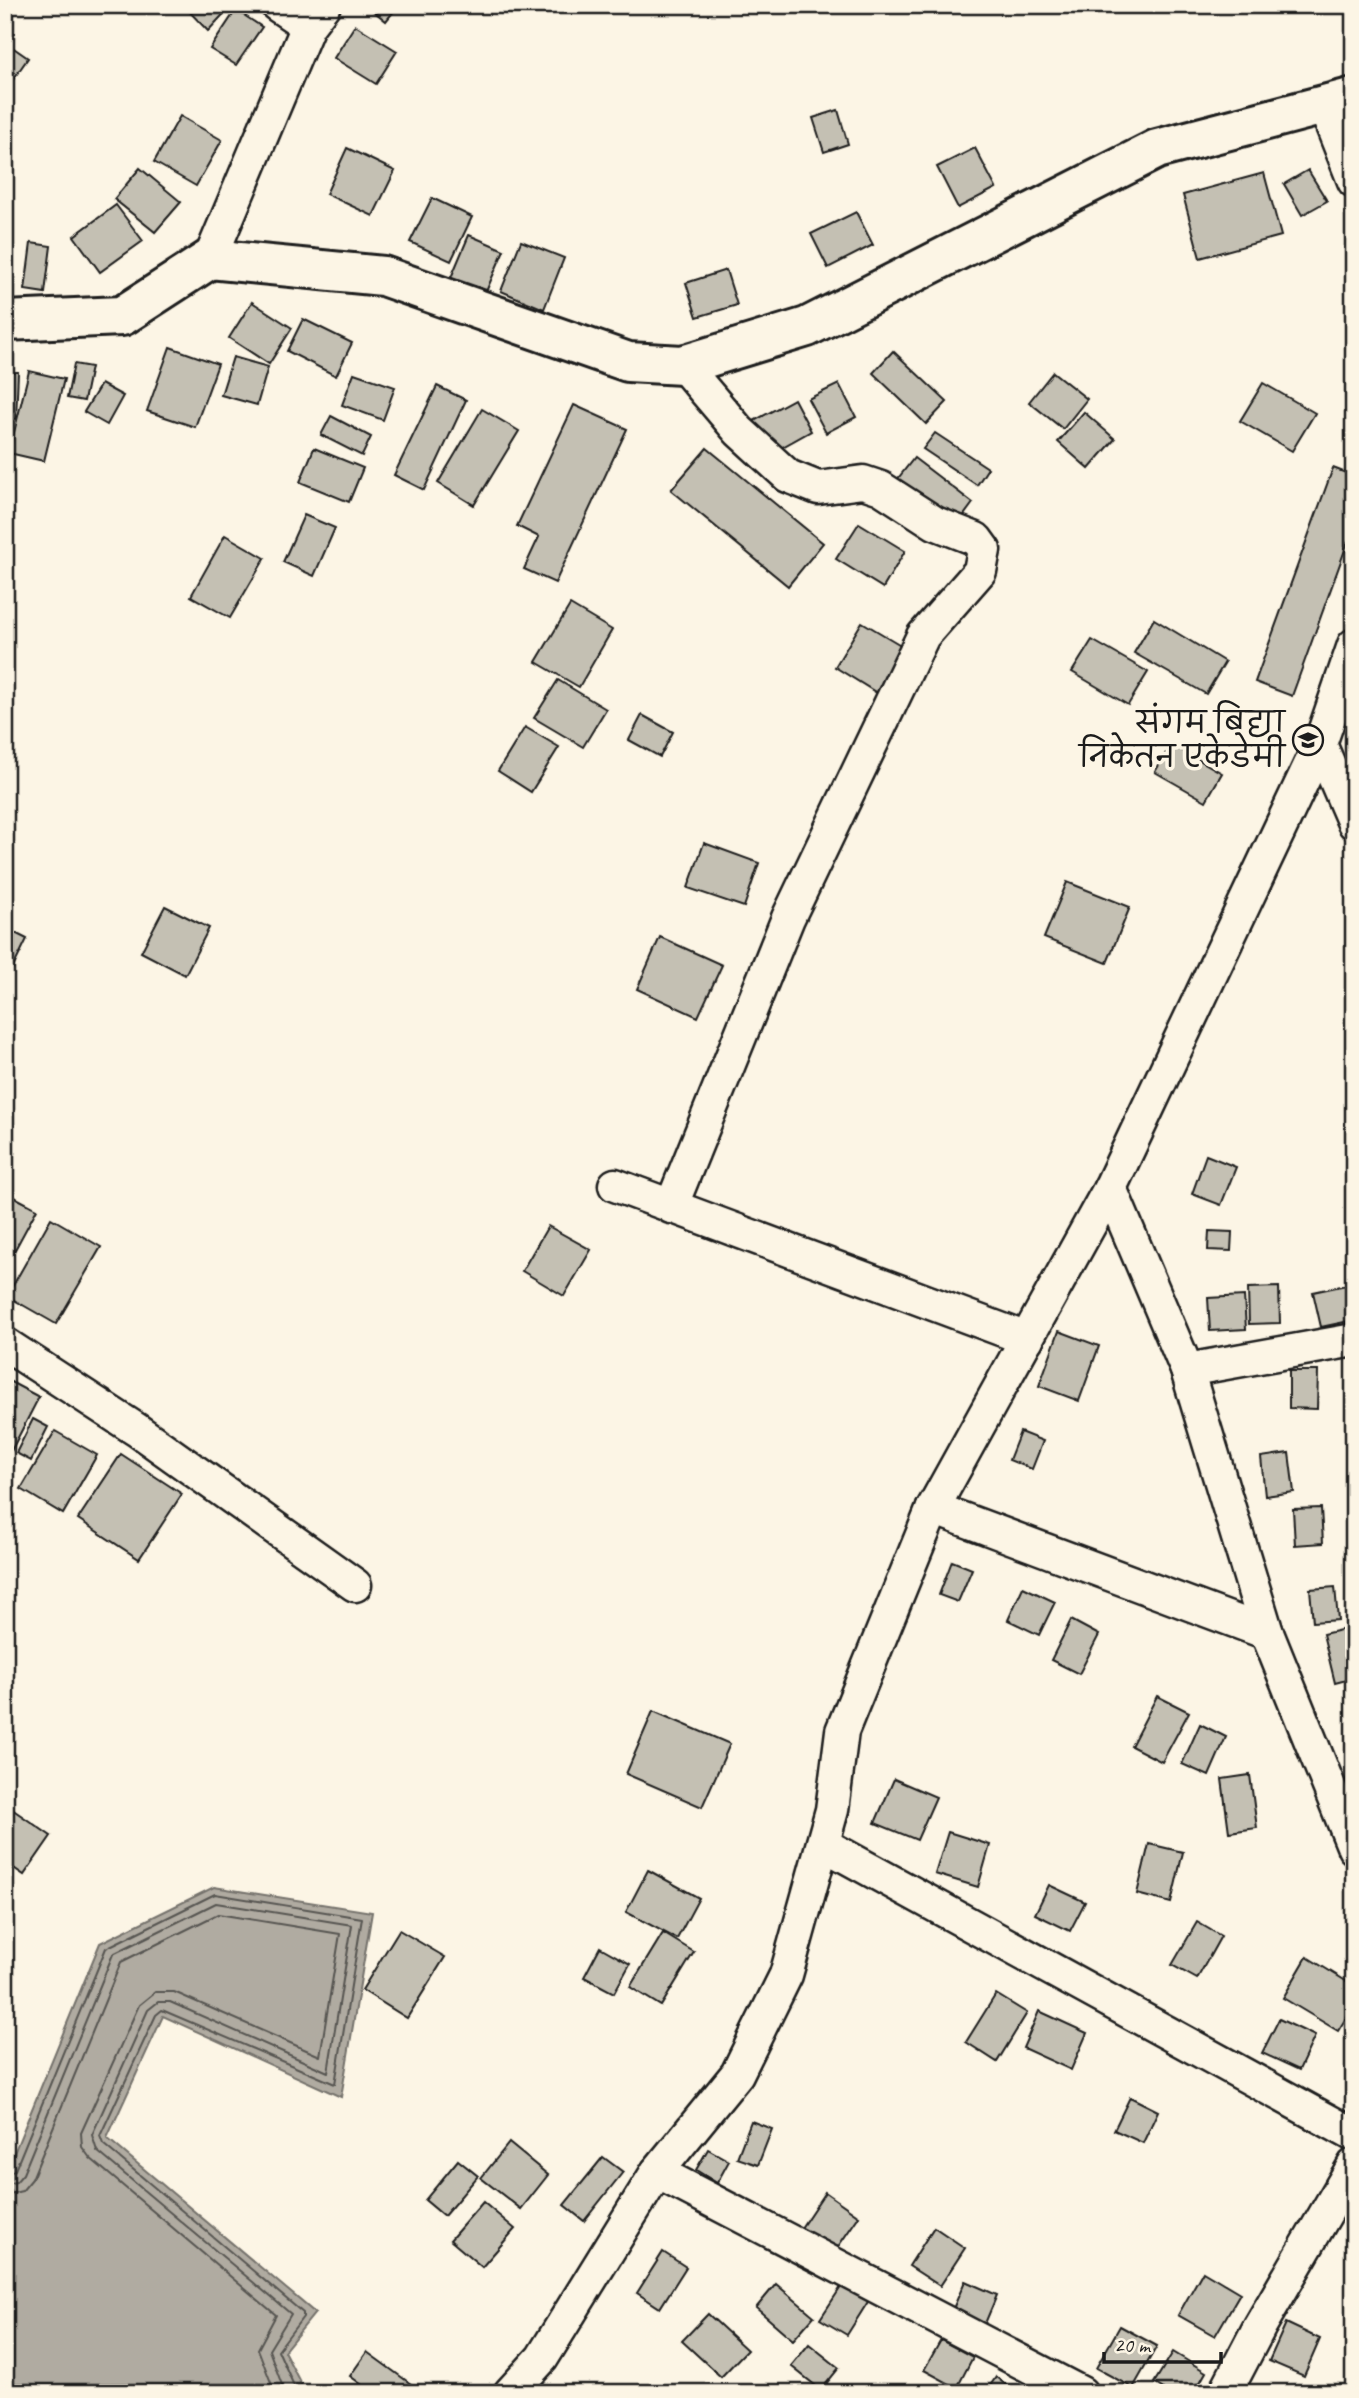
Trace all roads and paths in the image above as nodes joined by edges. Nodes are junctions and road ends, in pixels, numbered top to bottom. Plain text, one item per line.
1 (277, 5) edge
2 (316, 16) edge
3 (1338, 100) edge
4 (1354, 181) edge
5 (211, 259) junction
6 (5, 321) edge
7 (683, 365) junction
8 (1354, 645) edge
9 (1320, 744) junction
10 (1354, 823) edge
11 (615, 1185) dead end
12 (1110, 1188) junction
13 (671, 1206) junction
14 (1027, 1339) junction
15 (1354, 1340) edge
16 (5, 1344) edge
17 (1187, 1370) junction
18 (933, 1508) junction
19 (355, 1585) dead end
20 (1266, 1633) junction
21 (823, 1844) junction
22 (1354, 1848) edge
23 (1354, 2135) edge
24 (1354, 2165) edge
25 (657, 2172) junction
26 (510, 2393) edge
27 (1081, 2393) edge
28 (1225, 2393) edge

1 - 2 street
2 - 5 street
3 - 4 street
3 - 7 street
5 - 6 street
5 - 7 street
7 - 13 street
8 - 9 street
9 - 10 street
9 - 12 street
11 - 13 street
12 - 14 street
12 - 17 street
13 - 14 street
14 - 18 street
15 - 17 street
16 - 19 street
17 - 20 street
18 - 20 street
18 - 21 street
20 - 22 street
21 - 23 street
21 - 25 street
24 - 28 street
25 - 26 street
25 - 27 street

